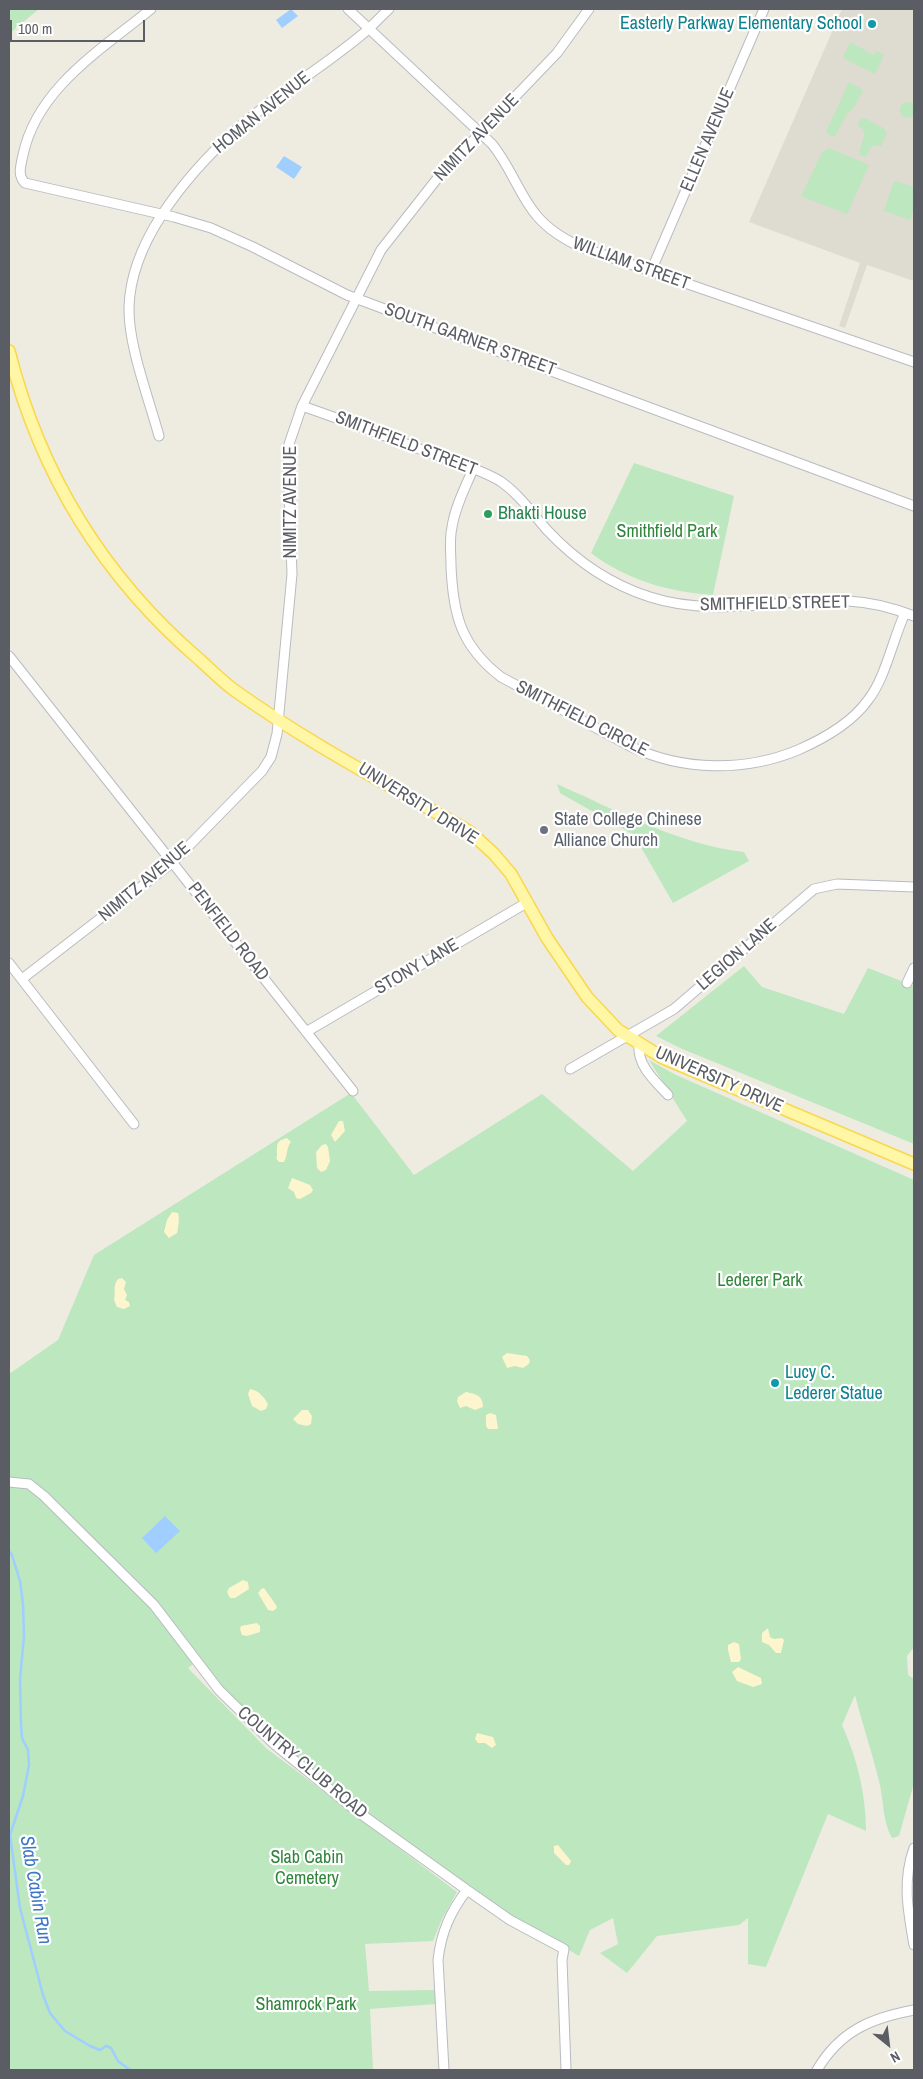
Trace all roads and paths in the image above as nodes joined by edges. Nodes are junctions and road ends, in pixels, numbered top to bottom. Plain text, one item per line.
1 (151, 9) edge
2 (348, 9) edge
3 (389, 9) edge
4 (589, 9) edge
5 (764, 9) edge
6 (369, 28) junction
7 (481, 133) junction
8 (162, 215) junction
9 (651, 271) junction
10 (356, 299) junction
11 (9, 351) edge
12 (914, 362) edge
13 (302, 406) junction
14 (159, 436) dead end
15 (473, 469) junction
16 (914, 506) edge
17 (905, 613) junction
18 (914, 616) edge
19 (9, 656) edge
20 (278, 720) junction
21 (173, 862) junction
22 (914, 887) edge
23 (528, 902) junction
24 (9, 963) edge
25 (914, 968) edge
26 (22, 980) junction
27 (907, 983) dead end
28 (306, 1032) junction
29 (627, 1036) junction
30 (639, 1044) junction
31 (570, 1068) dead end
32 (353, 1091) dead end
33 (668, 1095) dead end
34 (134, 1124) dead end
35 (914, 1164) edge
36 (9, 1482) edge
37 (914, 1848) edge
38 (467, 1890) junction
39 (914, 1945) edge
40 (914, 2010) edge
41 (444, 2070) edge
42 (566, 2070) edge
43 (817, 2070) edge

1 - 8 street, SOUTH GARNER STREET
2 - 6 street, WILLIAM STREET
3 - 6 street, HOMAN AVENUE
4 - 7 street, NIMITZ AVENUE
5 - 9 street, ELLEN AVENUE
6 - 7 street, WILLIAM STREET
6 - 8 street, HOMAN AVENUE
7 - 9 street, WILLIAM STREET
7 - 10 street, NIMITZ AVENUE
8 - 10 street, SOUTH GARNER STREET
8 - 14 street, HOMAN AVENUE
9 - 12 street, WILLIAM STREET
10 - 13 street, NIMITZ AVENUE
10 - 16 street, SOUTH GARNER STREET
11 - 20 main road, UNIVERSITY DRIVE
13 - 15 street, SMITHFIELD STREET
13 - 20 street, NIMITZ AVENUE
15 - 17 street, SMITHFIELD STREET
15 - 17 street, SMITHFIELD CIRCLE
17 - 18 street, SMITHFIELD STREET
19 - 21 street, PENFIELD ROAD
20 - 21 street, NIMITZ AVENUE
20 - 23 main road, UNIVERSITY DRIVE
21 - 26 street, NIMITZ AVENUE
21 - 28 street, PENFIELD ROAD
22 - 29 street, LEGION LANE
23 - 28 street, STONY LANE
23 - 29 main road, UNIVERSITY DRIVE
24 - 26 street
25 - 27 street
26 - 34 street
28 - 32 street, PENFIELD ROAD
29 - 30 main road, UNIVERSITY DRIVE
29 - 31 street, LEGION LANE
30 - 33 street
30 - 35 main road, UNIVERSITY DRIVE
36 - 38 street, COUNTRY CLUB ROAD
37 - 39 street
38 - 41 street
38 - 42 street, COUNTRY CLUB ROAD
40 - 43 street

